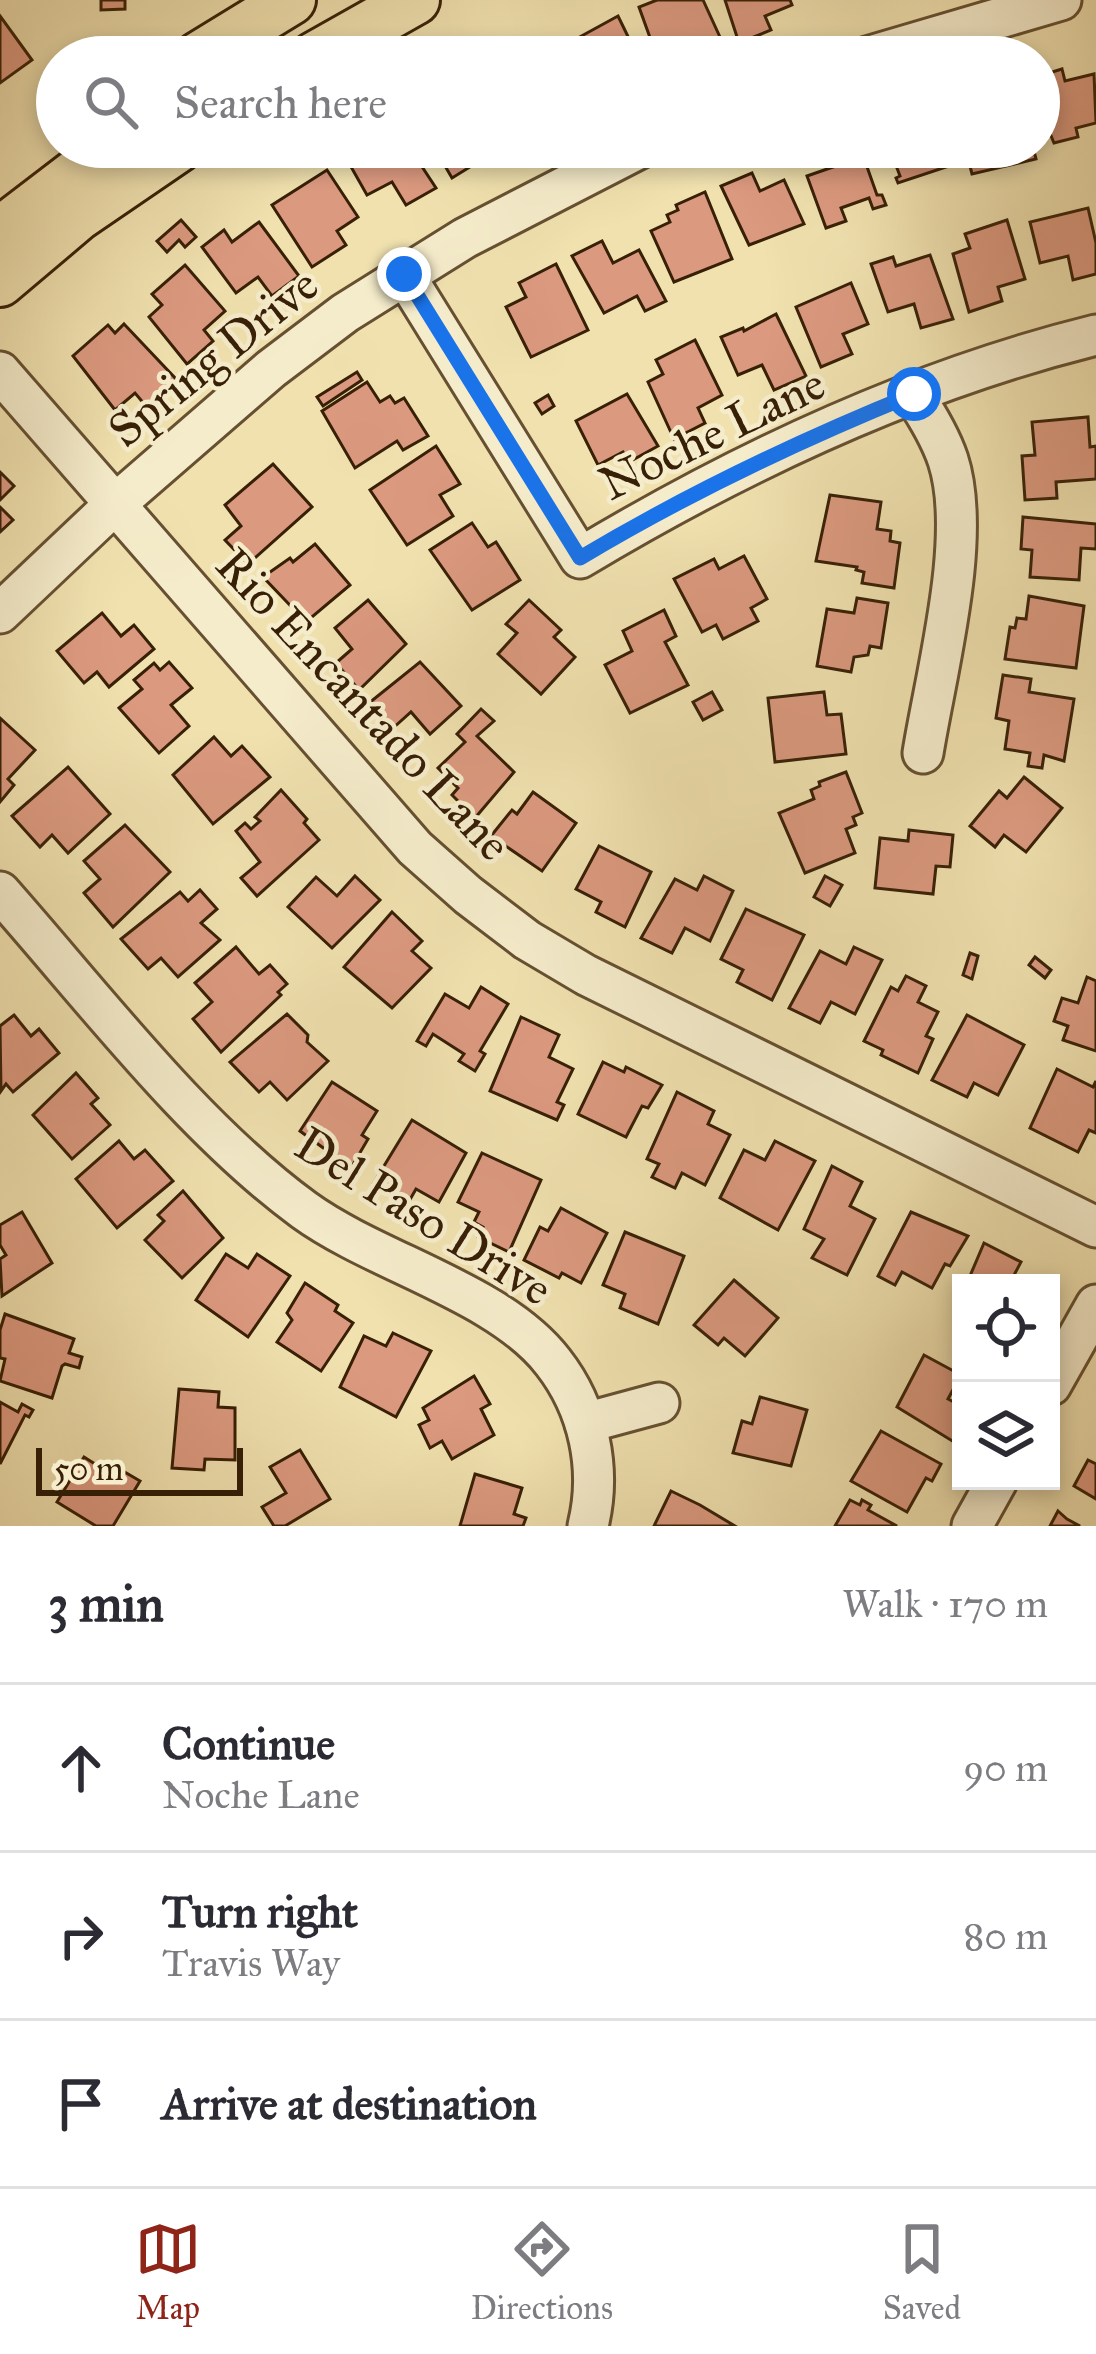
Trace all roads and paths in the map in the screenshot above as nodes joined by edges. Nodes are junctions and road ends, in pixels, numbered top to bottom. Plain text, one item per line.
1 (292, 0) edge
2 (415, 0) edge
3 (1061, 0) edge
4 (233, 36) edge
5 (278, 36) edge
6 (346, 36) edge
7 (938, 36) edge
8 (36, 167) edge
9 (84, 168) edge
10 (148, 168) edge
11 (598, 168) edge
12 (0, 194) edge
13 (0, 232) edge
14 (404, 274) junction
15 (0, 282) edge
16 (1096, 335) edge
17 (0, 372) edge
18 (914, 394) junction
19 (113, 506) junction
20 (0, 613) edge
21 (923, 753) dead end
22 (0, 892) edge
23 (1096, 1228) edge
24 (1096, 1305) edge
25 (1053, 1382) edge
26 (659, 1403) dead end
27 (585, 1423) junction
28 (993, 1490) edge
29 (588, 1526) edge
30 (972, 1526) edge

1 - 4 main road
1 - 5 main road
2 - 6 main road
3 - 7 street
8 - 12 main road
9 - 13 main road
10 - 15 main road
11 - 14 street, Spring Drive
14 - 18 street, Noche Lane
14 - 19 street, Spring Drive
16 - 18 street, Noche Lane
17 - 19 street, Rio Encantado Lane
18 - 21 street
19 - 20 street, Spring Drive
19 - 23 street, Rio Encantado Lane
22 - 27 street, Del Paso Drive
24 - 25 street
26 - 27 street
27 - 29 street, Del Paso Drive
28 - 30 street

